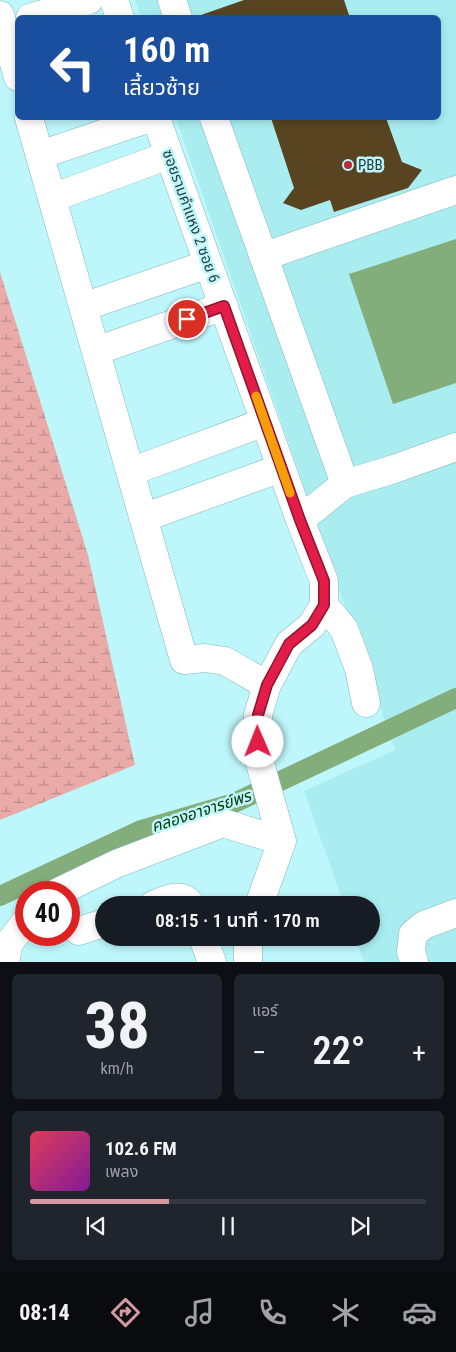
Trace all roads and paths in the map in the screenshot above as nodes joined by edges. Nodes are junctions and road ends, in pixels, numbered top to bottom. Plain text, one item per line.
1 (89, 0) edge
2 (114, 0) edge
3 (172, 0) edge
4 (40, 15) edge
5 (119, 15) edge
6 (177, 15) edge
7 (7, 20) edge
8 (15, 61) edge
9 (30, 120) edge
10 (144, 120) edge
11 (157, 120) edge
12 (215, 120) edge
13 (40, 155) junction
14 (169, 155) junction
15 (456, 190) edge
16 (52, 198) junction
17 (265, 256) junction
18 (208, 264) junction
19 (224, 306) junction
20 (83, 308) junction
21 (96, 351) junction
22 (265, 422) junction
23 (456, 448) edge
24 (281, 468) junction
25 (130, 472) junction
26 (345, 484) junction
27 (143, 518) junction
28 (300, 520) junction
29 (324, 605) junction
30 (267, 685) junction
31 (366, 703) dead end
32 (282, 841) junction
33 (80, 881) edge
34 (262, 896) edge
35 (456, 913) edge
36 (15, 936) edge
37 (206, 946) edge
38 (248, 946) edge
39 (5, 962) edge
40 (212, 962) edge
41 (248, 962) edge
42 (414, 962) edge

1 - 4 street
2 - 5 street
3 - 6 street
7 - 8 street
9 - 13 street
10 - 13 street
11 - 14 street, ซอยรามคำแหง 2 ซอย 6
12 - 17 street
13 - 16 street
14 - 16 street
14 - 18 street, ซอยรามคำแหง 2 ซอย 6
15 - 17 street
16 - 20 street
17 - 26 street
18 - 19 street, ซอยรามคำแหง 2 ซอย 6
18 - 20 street
19 - 21 street
19 - 22 street, ซอยรามคำแหง 2 ซอย 6
20 - 21 street
21 - 25 street
22 - 24 street, ซอยรามคำแหง 2 ซอย 6
22 - 25 street
23 - 26 street
24 - 27 street
24 - 28 street, ซอยรามคำแหง 2 ซอย 6
25 - 27 street
26 - 28 street
27 - 30 street
28 - 29 street, ซอยรามคำแหง 2 ซอย 6
29 - 30 street
29 - 31 street
30 - 32 street
32 - 33 street
32 - 34 street
35 - 42 street
36 - 39 street
37 - 40 street
38 - 41 street

